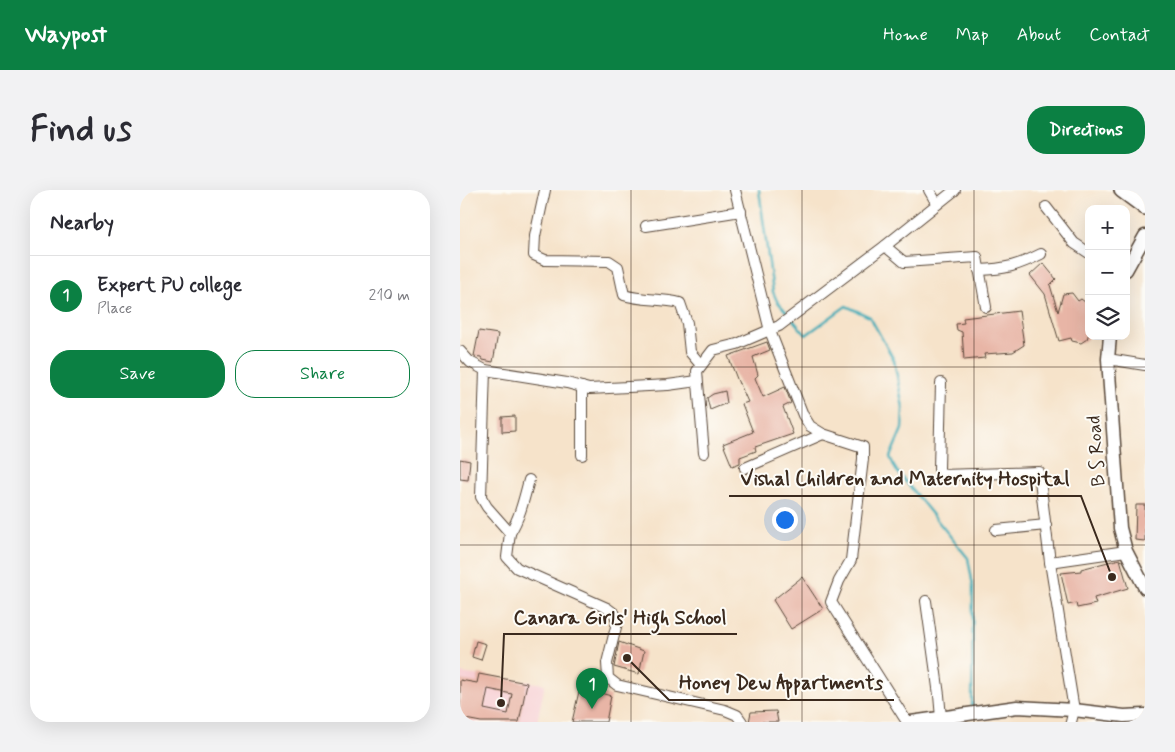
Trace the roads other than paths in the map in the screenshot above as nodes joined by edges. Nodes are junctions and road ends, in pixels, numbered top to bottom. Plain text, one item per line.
1 (546, 190) edge
2 (735, 190) edge
3 (929, 190) edge
4 (955, 190) edge
5 (1123, 190) edge
6 (938, 204) junction
7 (1046, 207) dead end
8 (1145, 207) edge
9 (741, 211) junction
10 (646, 226) dead end
11 (1145, 236) edge
12 (885, 246) junction
13 (1085, 250) edge
14 (1041, 254) dead end
15 (1130, 263) edge
16 (979, 270) junction
17 (986, 306) dead end
18 (774, 329) junction
19 (1110, 340) edge
20 (460, 351) edge
21 (1108, 359) junction
22 (701, 365) junction
23 (1145, 365) edge
24 (484, 370) junction
25 (697, 381) junction
26 (941, 383) dead end
27 (582, 387) junction
28 (823, 434) junction
29 (704, 453) dead end
30 (582, 455) dead end
31 (745, 468) dead end
32 (529, 480) dead end
33 (1046, 525) junction
34 (996, 530) dead end
35 (510, 533) junction
36 (1126, 551) junction
37 (1050, 562) junction
38 (1145, 588) edge
39 (926, 601) dead end
40 (1145, 715) edge
41 (1072, 716) edge
42 (963, 717) edge
43 (740, 718) edge
44 (941, 718) junction
45 (909, 722) edge

1 - 22 street
2 - 9 street
3 - 6 street
4 - 6 street
5 - 8 main road
6 - 12 street
7 - 13 street
9 - 10 street
9 - 18 street
11 - 15 street
12 - 16 street
12 - 18 street
14 - 16 street
16 - 17 street
18 - 22 street
18 - 28 street
19 - 21 street, B S Road
20 - 24 street
21 - 23 street
21 - 36 street, B S Road
22 - 25 street
24 - 27 street
24 - 35 street
25 - 27 street
25 - 29 street
26 - 33 street
27 - 30 street
28 - 31 street
28 - 45 street
32 - 35 street
33 - 34 street
33 - 37 street
35 - 43 street
36 - 37 street
36 - 38 street, B S Road
37 - 41 street
39 - 44 street
40 - 41 street
41 - 42 street
42 - 44 street
44 - 45 street

